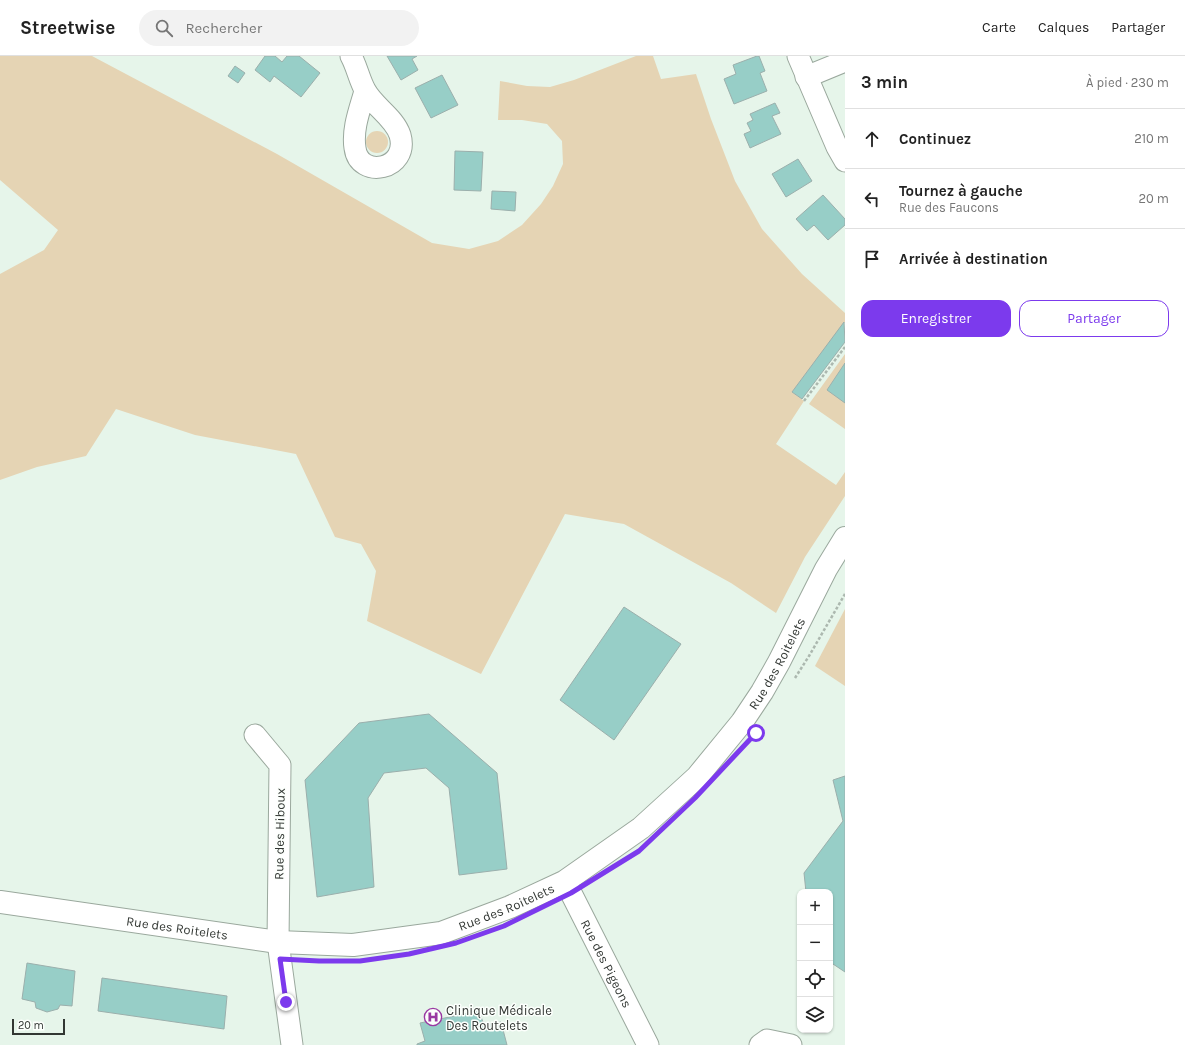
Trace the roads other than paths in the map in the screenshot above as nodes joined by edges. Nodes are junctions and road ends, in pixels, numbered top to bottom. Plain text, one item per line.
1 (351, 56) edge
2 (798, 56) edge
3 (845, 60) edge
4 (806, 77) junction
5 (365, 91) dead end
6 (845, 161) edge
7 (845, 538) edge
8 (255, 735) dead end
9 (564, 882) junction
10 (0, 902) edge
11 (278, 942) junction
12 (292, 1045) edge
13 (648, 1045) edge
14 (760, 1045) edge
15 (791, 1045) edge

1 - 5 street
2 - 4 street
3 - 4 street
4 - 6 street
7 - 9 street, Rue des Roitelets
8 - 11 street, Rue des Hiboux
9 - 11 street, Rue des Roitelets
9 - 13 street, Rue des Pigeons
10 - 11 street, Rue des Roitelets
11 - 12 street, Rue des Hiboux
14 - 15 street

